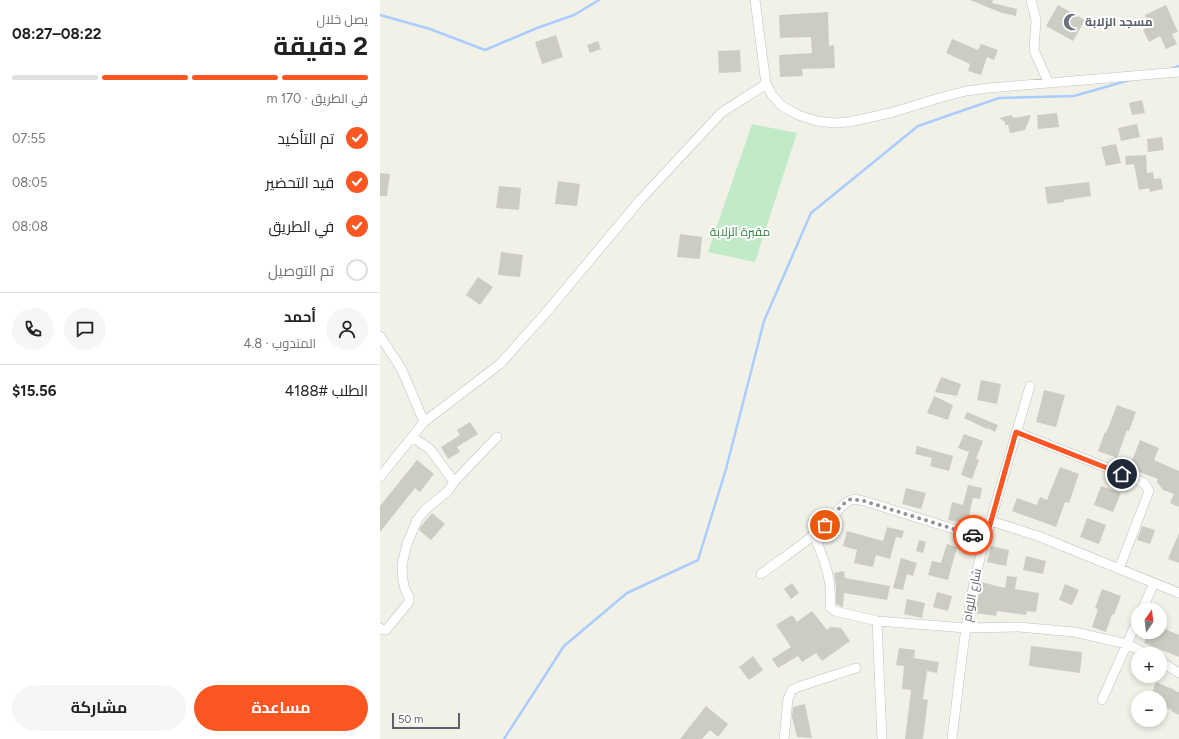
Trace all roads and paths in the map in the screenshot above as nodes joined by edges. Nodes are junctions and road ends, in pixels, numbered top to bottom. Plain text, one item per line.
1 (755, 0) edge
2 (1031, 0) edge
3 (1179, 72) edge
4 (1048, 82) junction
5 (766, 84) junction
6 (380, 336) edge
7 (1030, 386) dead end
8 (424, 422) junction
9 (1016, 432) junction
10 (412, 437) junction
11 (497, 438) dead end
12 (380, 477) edge
13 (454, 482) junction
14 (991, 521) junction
15 (814, 535) junction
16 (986, 539) junction
17 (1119, 569) junction
18 (761, 574) dead end
19 (1154, 583) junction
20 (1179, 593) edge
21 (1145, 603) edge
22 (877, 621) junction
23 (380, 628) edge
24 (966, 628) junction
25 (1131, 635) edge
26 (1127, 644) junction
27 (1133, 647) edge
28 (1167, 665) edge
29 (856, 668) dead end
30 (1179, 673) edge
31 (1102, 700) dead end
32 (784, 739) edge
33 (882, 739) edge
34 (952, 739) edge

1 - 5 street
2 - 4 street
3 - 4 street
4 - 5 street
5 - 8 street
6 - 8 street
7 - 9 street, شارع اللوام
8 - 10 street
9 - 14 street, شارع اللوام
9 - 17 street
10 - 12 street
10 - 13 street
11 - 13 street
13 - 23 street
14 - 16 street, شارع اللوام
14 - 17 street
15 - 16 street
15 - 18 street
15 - 22 street
16 - 24 street, شارع اللوام
17 - 19 street
19 - 20 street
19 - 21 street
22 - 24 street
22 - 33 street
24 - 26 street
24 - 34 street, شارع اللوام
25 - 26 street
26 - 27 street
26 - 31 street
28 - 30 street
29 - 32 street

